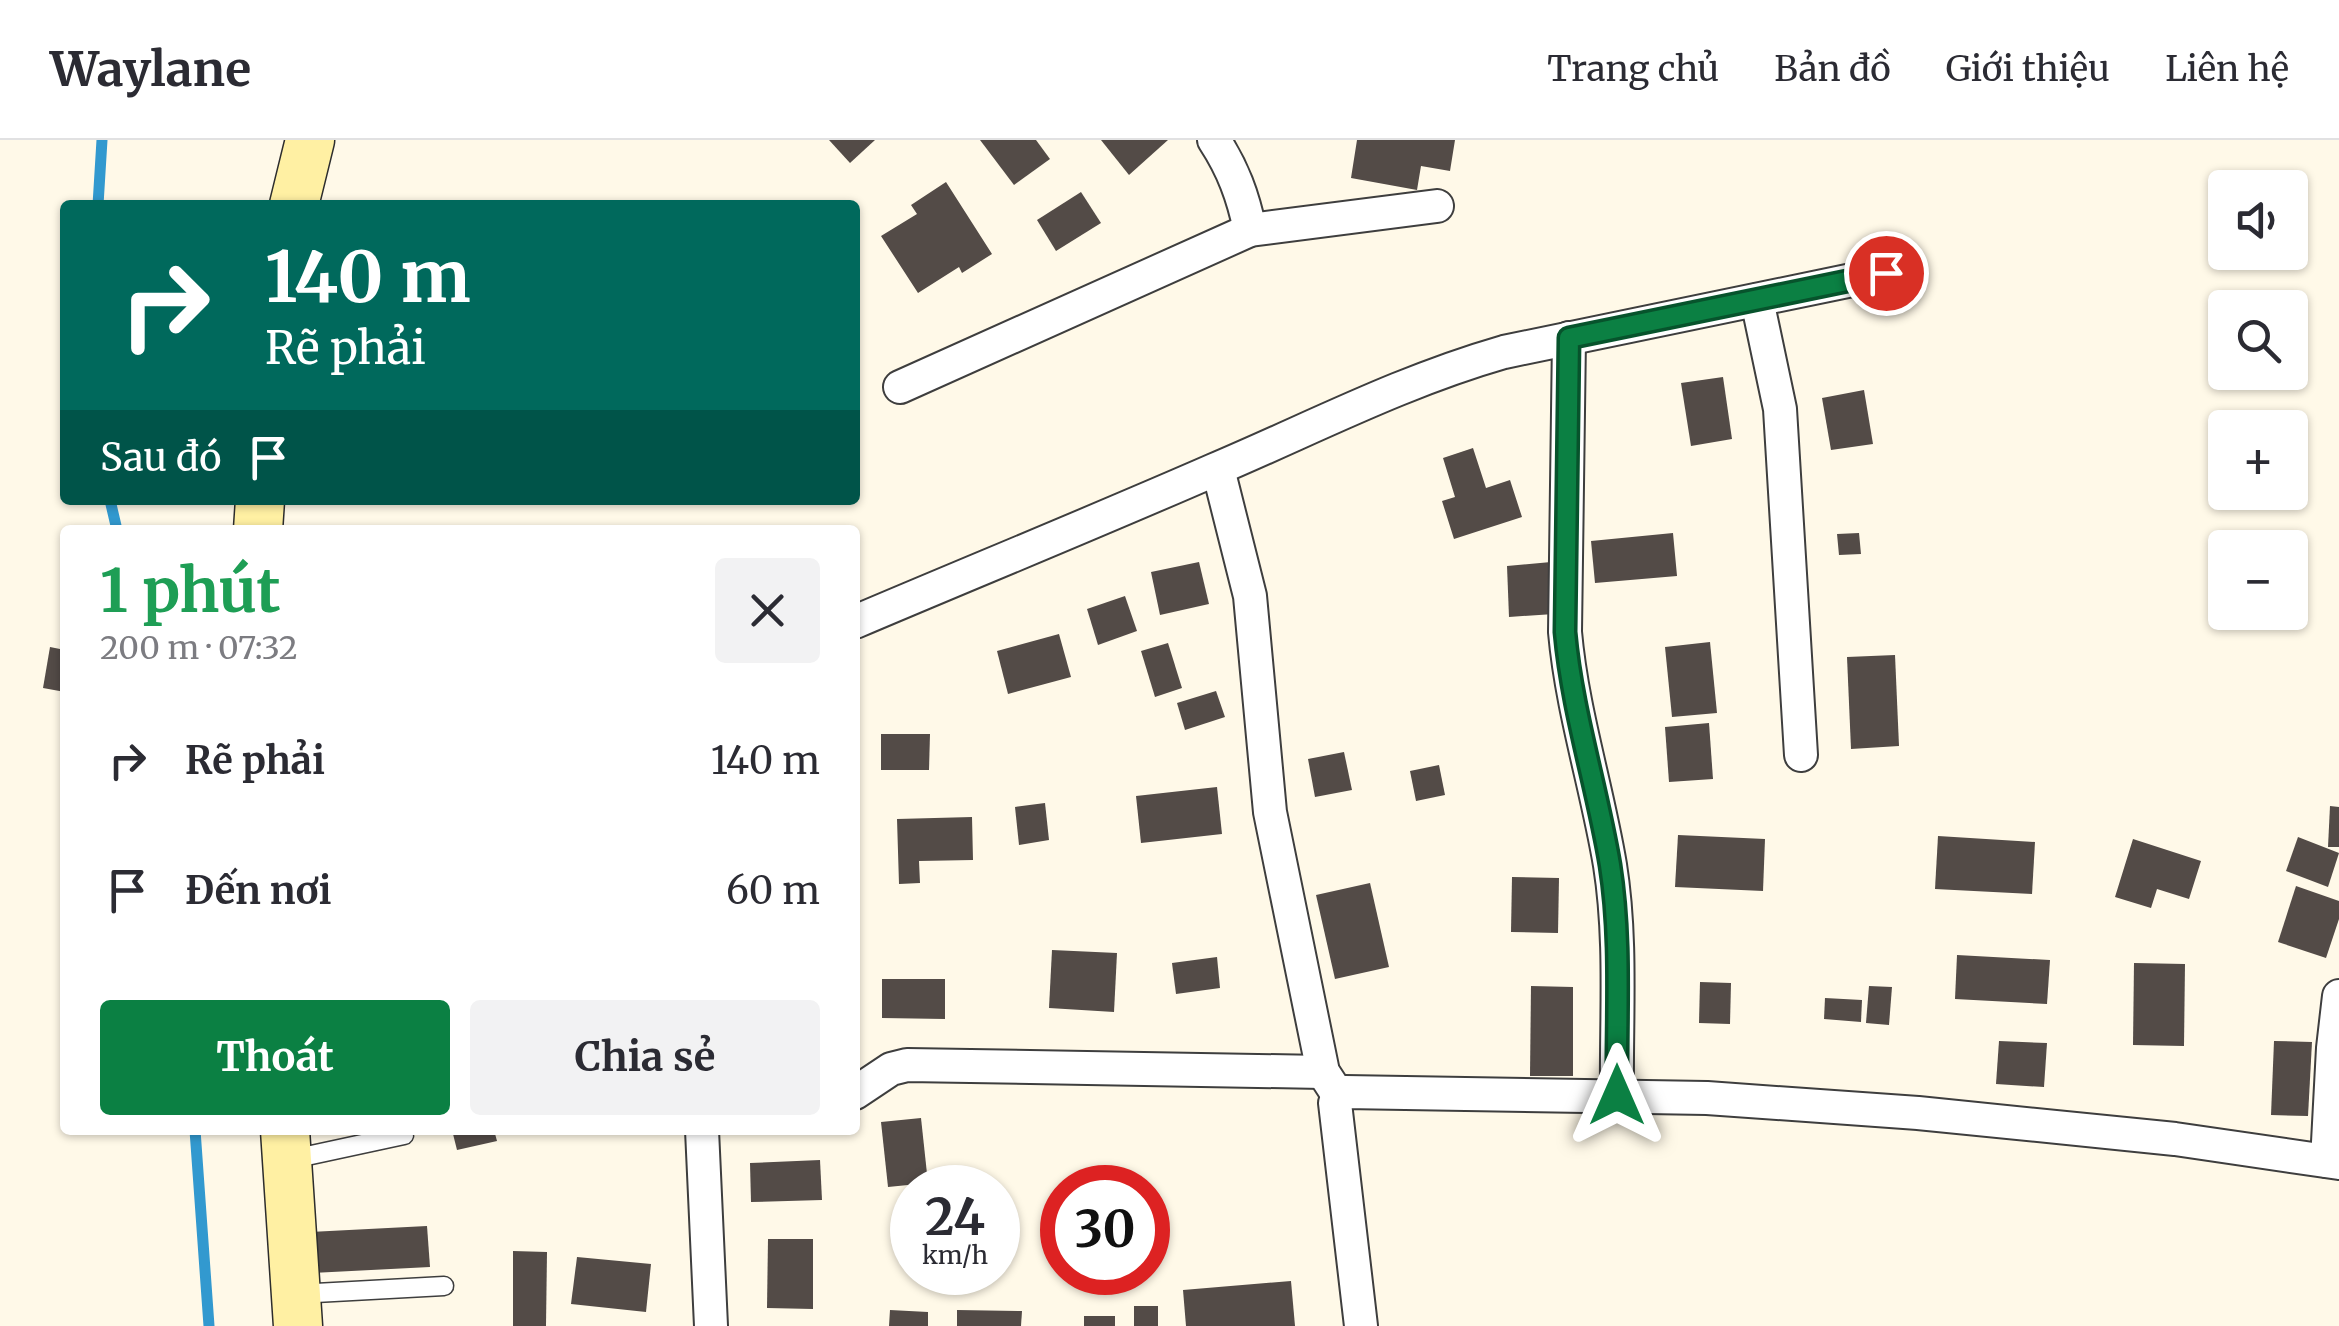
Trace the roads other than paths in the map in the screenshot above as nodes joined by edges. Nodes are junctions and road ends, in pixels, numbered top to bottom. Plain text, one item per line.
1 (310, 140) edge
2 (1214, 140) edge
3 (295, 200) edge
4 (1437, 206) dead end
5 (1250, 230) junction
6 (1886, 273) dead end
7 (1757, 300) junction
8 (1569, 338) junction
9 (900, 387) dead end
10 (1218, 469) junction
11 (860, 620) edge
12 (1802, 754) dead end
13 (2339, 996) edge
14 (1331, 1084) junction
15 (860, 1090) edge
16 (1617, 1095) junction
17 (404, 1135) dead end
18 (702, 1135) edge
19 (286, 1145) edge
20 (2333, 1162) edge
21 (444, 1286) dead end
22 (297, 1310) edge
23 (711, 1326) edge
24 (1362, 1326) edge

1 - 3 main road
2 - 5 street
4 - 5 street
5 - 9 street
6 - 7 street
7 - 8 street
7 - 12 street
8 - 10 street
8 - 16 street
10 - 11 street
10 - 14 street
13 - 20 street
14 - 15 street
14 - 16 street
14 - 24 street
16 - 20 street
17 - 19 lane
18 - 23 street
19 - 22 main road
21 - 22 lane

